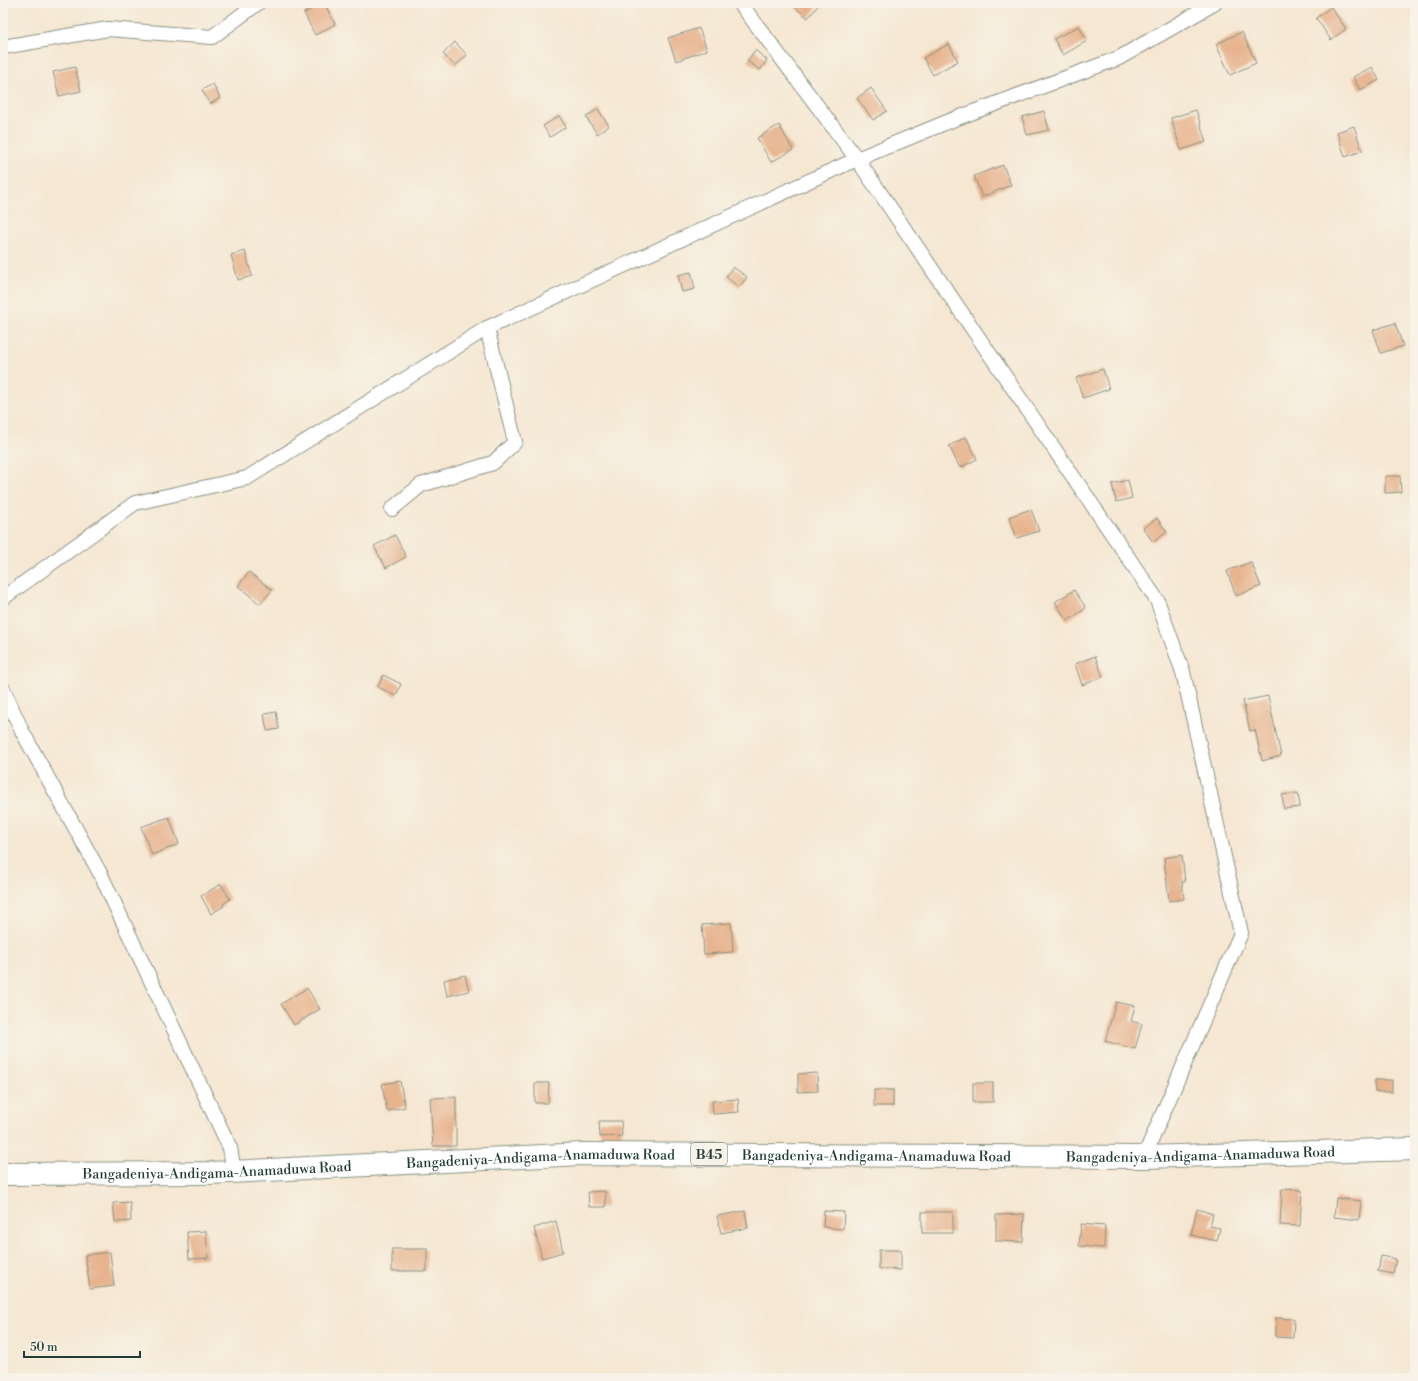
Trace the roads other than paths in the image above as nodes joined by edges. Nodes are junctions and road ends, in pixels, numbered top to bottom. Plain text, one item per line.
1 (258, 3) edge
2 (740, 3) edge
3 (1215, 3) edge
4 (3, 47) edge
5 (857, 159) junction
6 (487, 328) junction
7 (392, 509) dead end
8 (3, 598) edge
9 (3, 689) edge
10 (1415, 1149) edge
11 (1144, 1157) junction
12 (234, 1172) junction
13 (3, 1174) edge

1 - 4 street
2 - 5 street
3 - 5 street
5 - 6 street
5 - 11 street
6 - 7 street
6 - 8 street
9 - 12 street
10 - 11 main road, Bangadeniya-Andigama-Anamaduwa Road / B45
11 - 12 main road, Bangadeniya-Andigama-Anamaduwa Road / B45
12 - 13 main road, Bangadeniya-Andigama-Anamaduwa Road / B45

